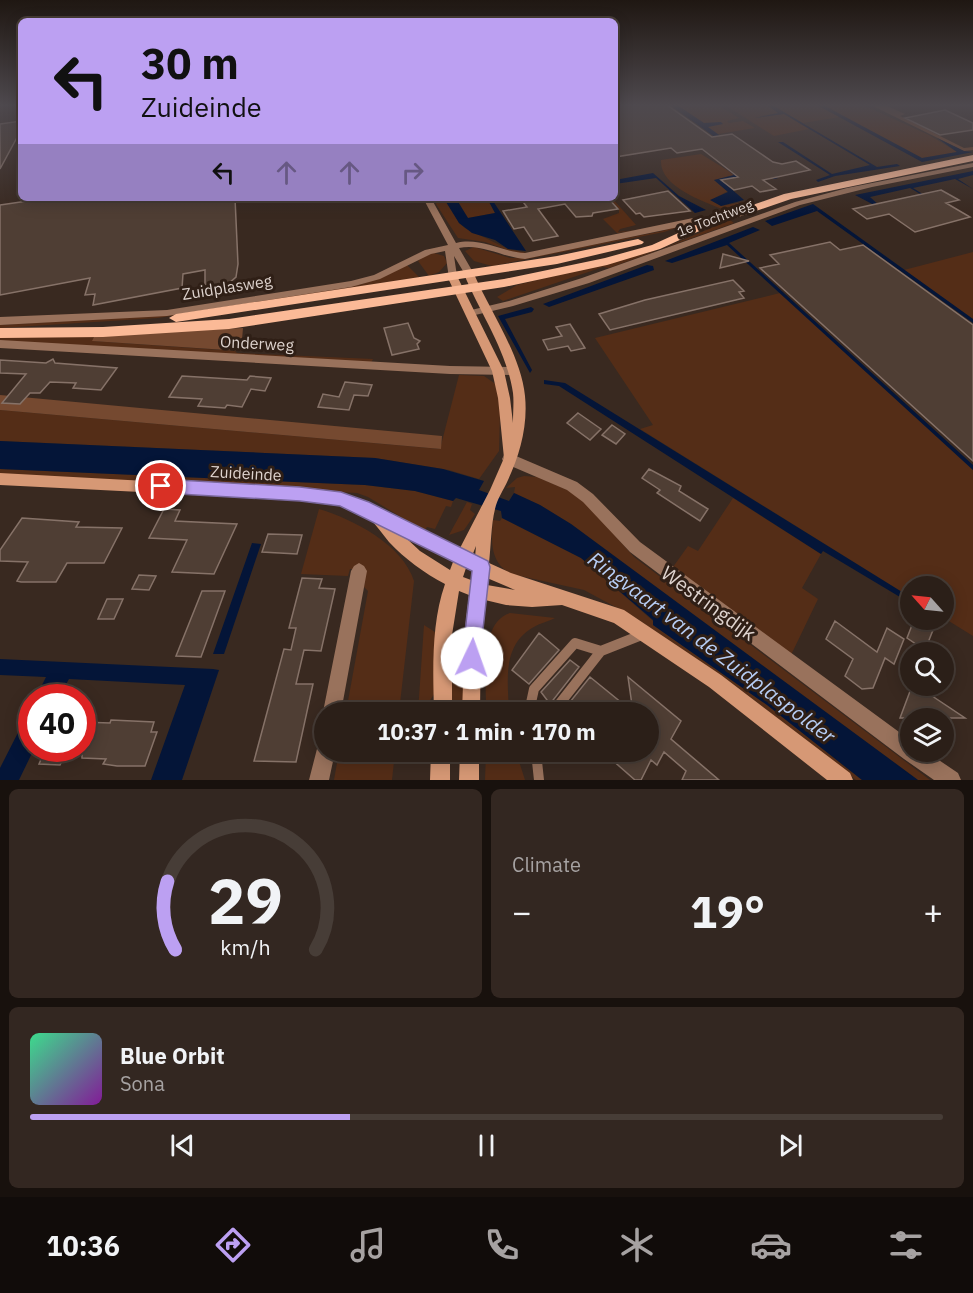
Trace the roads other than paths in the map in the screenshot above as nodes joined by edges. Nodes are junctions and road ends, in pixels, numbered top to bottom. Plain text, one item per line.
1 (973, 158) edge
2 (973, 165) edge
3 (429, 201) edge
4 (697, 224) junction
5 (452, 246) junction
6 (469, 274) junction
7 (452, 276) junction
8 (474, 288) junction
9 (459, 290) junction
10 (484, 310) junction
11 (471, 313) junction
12 (0, 321) edge
13 (68, 331) junction
14 (0, 333) edge
15 (0, 344) edge
16 (498, 371) junction
17 (512, 371) junction
18 (509, 459) junction
19 (0, 479) edge
20 (492, 500) junction
21 (377, 516) junction
22 (462, 559) junction
23 (482, 567) junction
24 (359, 571) dead end
25 (453, 583) junction
26 (478, 592) junction
27 (561, 598) junction
28 (646, 633) junction
29 (601, 651) junction
30 (334, 702) edge
31 (443, 702) edge
32 (471, 702) edge
33 (531, 702) edge
34 (561, 702) edge
35 (900, 743) edge
36 (323, 762) edge
37 (441, 762) edge
38 (470, 762) edge
39 (537, 762) edge
40 (926, 762) edge
41 (319, 780) edge
42 (440, 780) edge
43 (470, 780) edge
44 (539, 780) edge
45 (843, 780) edge
46 (951, 780) edge

1 - 4 main road, 1e Tochtweg
2 - 10 street, 1e Tochtweg
3 - 5 street
4 - 5 street, 1e Tochtweg
4 - 6 main road, 1e Tochtweg
4 - 8 main road, 1e Tochtweg
5 - 6 street
5 - 7 street
5 - 12 street, Zuidplasweg
6 - 7 main road, 1e Tochtweg
6 - 8 street
7 - 9 street
7 - 13 main road, Zuidplasweg
8 - 9 main road, 1e Tochtweg
8 - 10 street
9 - 11 street
9 - 13 main road, Zuidplasweg
10 - 11 street, 1e Tochtweg
10 - 17 street
11 - 16 street
13 - 14 main road, Zuidplasweg
15 - 16 street, Onderweg
16 - 17 street, Onderweg
16 - 18 street
17 - 18 street
18 - 20 street
18 - 35 street, Westringdijk
19 - 21 street, Zuideinde
20 - 22 street
20 - 23 street
21 - 22 street, Zuideinde
21 - 25 street, Zuideinde
22 - 23 street, Zuideinde
22 - 25 street
23 - 26 street
23 - 27 street, Zuideinde
24 - 30 street
25 - 26 street, Zuideinde
25 - 31 street
26 - 27 street, Zuideinde
26 - 32 street
27 - 28 street
28 - 29 lane
28 - 45 street
29 - 33 lane
29 - 34 lane
36 - 41 street
37 - 42 street
38 - 43 street
39 - 44 lane
40 - 46 street, Westringdijk

